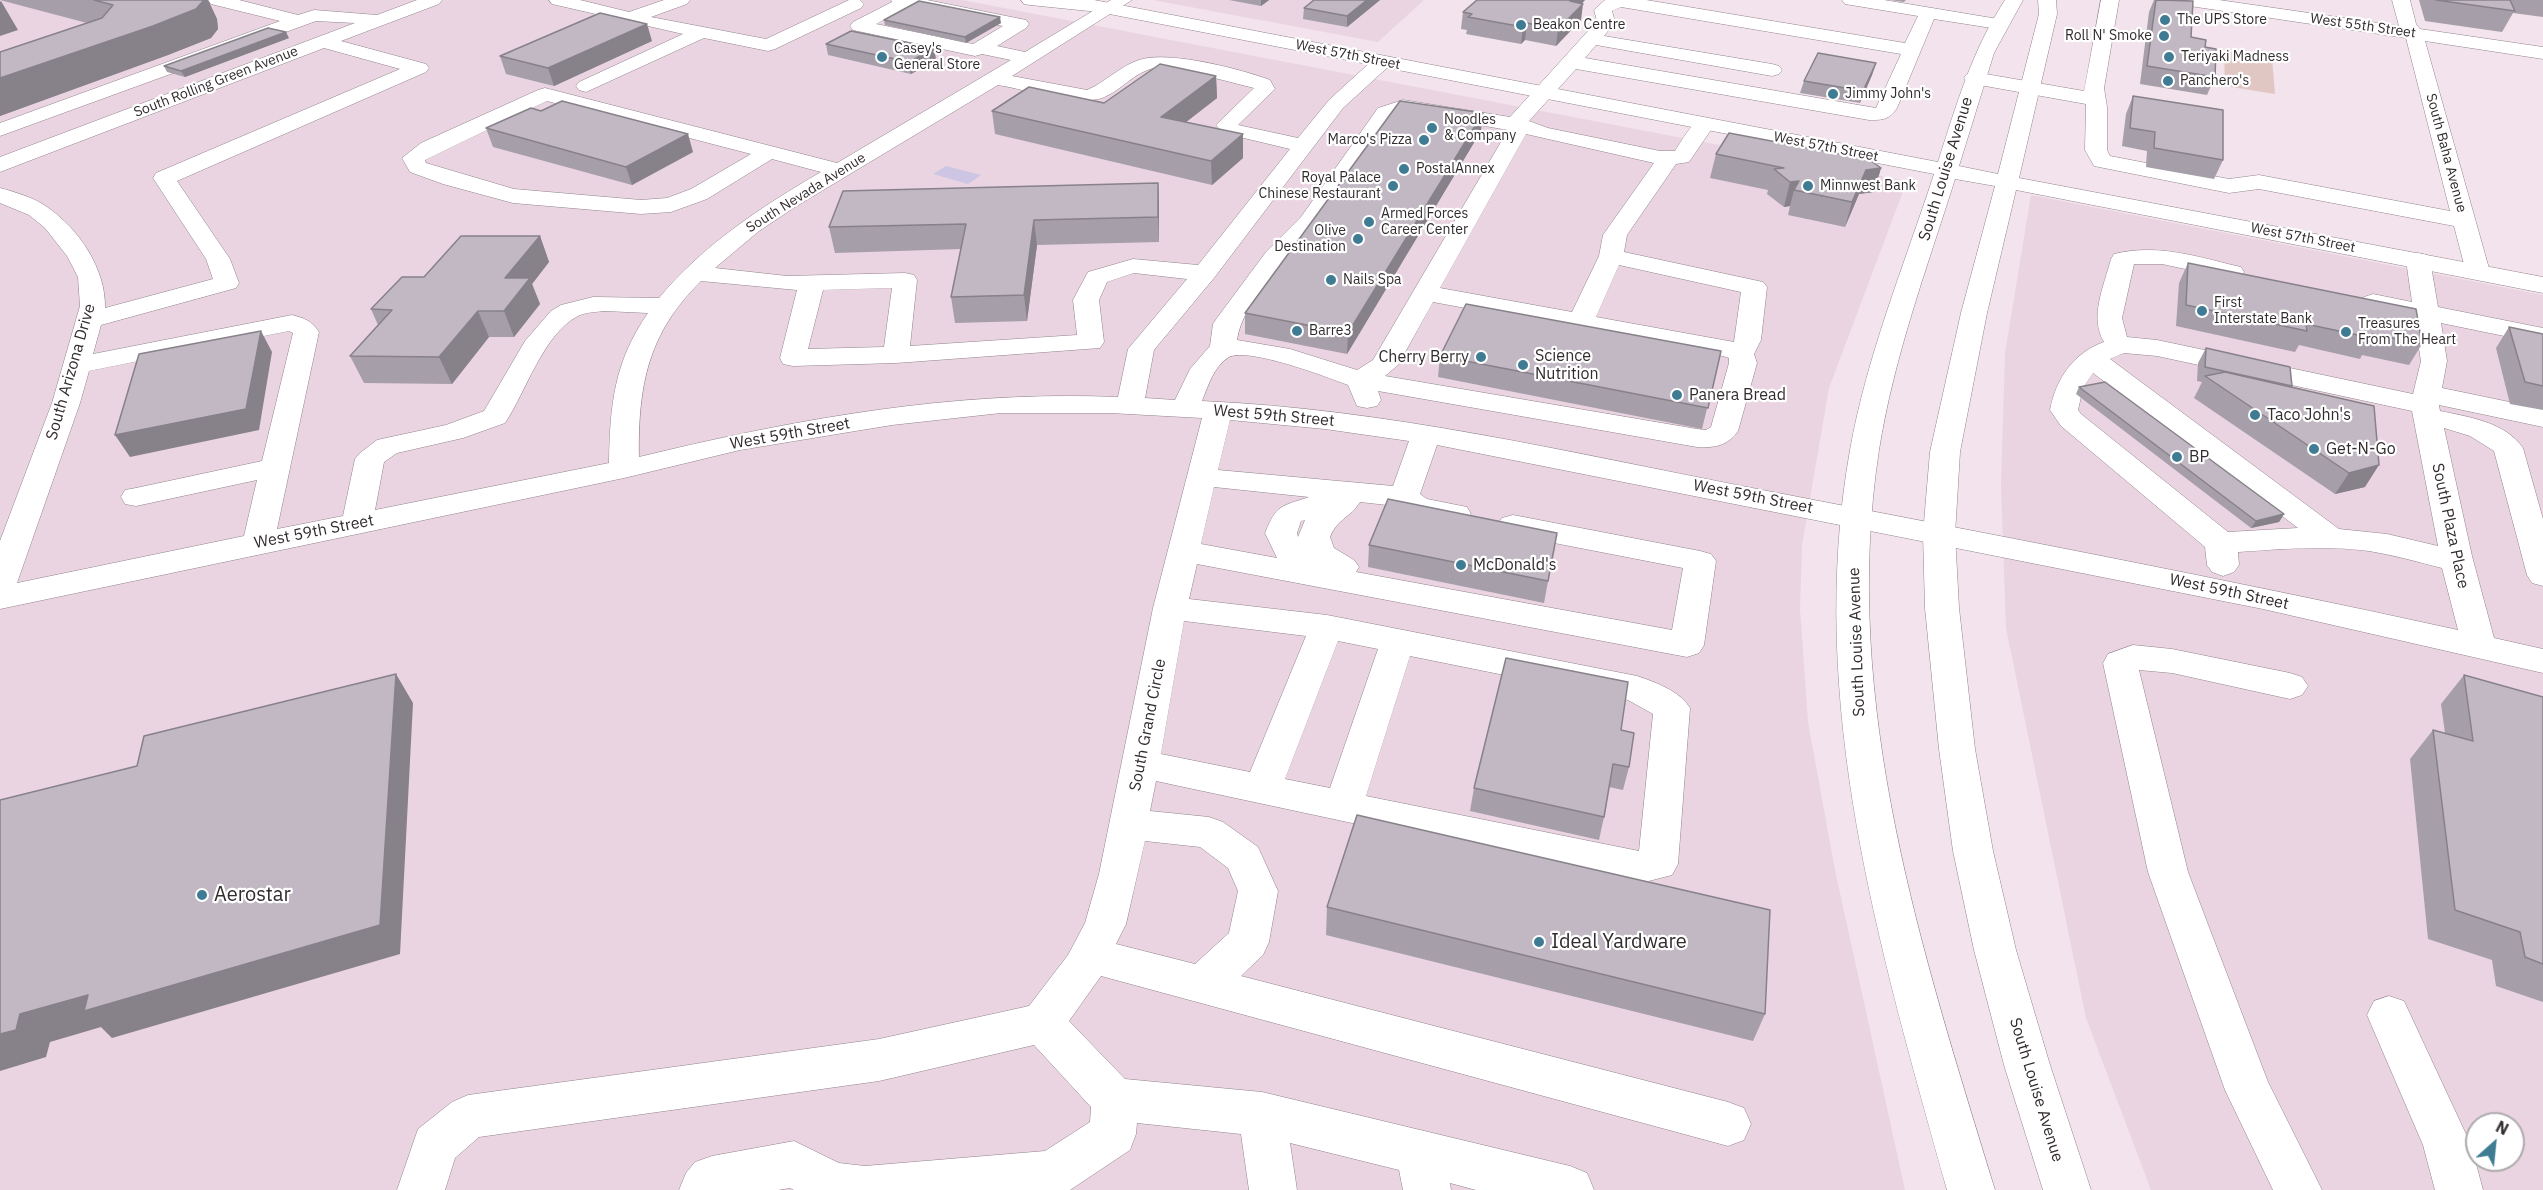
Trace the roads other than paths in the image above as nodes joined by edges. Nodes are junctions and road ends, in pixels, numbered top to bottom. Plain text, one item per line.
1 (217, 0) edge
2 (433, 0) edge
3 (558, 0) edge
4 (665, 0) edge
5 (681, 0) edge
6 (835, 0) edge
7 (1030, 0) edge
8 (1074, 0) edge
9 (1623, 0) edge
10 (1851, 0) edge
11 (2014, 0) edge
12 (2047, 0) edge
13 (2110, 0) edge
14 (2183, 0) edge
15 (2331, 0) edge
16 (2401, 0) edge
17 (903, 1) edge
18 (860, 2) edge
19 (1115, 4) edge
20 (306, 12) edge
21 (1929, 13) junction
22 (637, 15) junction
23 (382, 19) junction
24 (1605, 19) junction
25 (2334, 22) junction
26 (1627, 23) dead end
27 (1998, 24) junction
28 (1897, 27) dead end
29 (1920, 31) junction
30 (702, 32) junction
31 (2414, 34) junction
32 (1591, 39) junction
33 (322, 42) junction
34 (980, 48) junction
35 (1783, 50) dead end
36 (1911, 50) junction
37 (2543, 53) edge
38 (1028, 57) junction
39 (1382, 62) junction
40 (1572, 62) junction
41 (1881, 67) dead end
42 (1772, 70) junction
43 (1902, 70) junction
44 (994, 78) junction
45 (1974, 78) junction
46 (586, 86) dead end
47 (2031, 88) junction
48 (1545, 93) junction
49 (1759, 94) junction
50 (2095, 99) junction
51 (1518, 124) junction
52 (1705, 124) junction
53 (0, 130) edge
54 (1304, 146) junction
55 (769, 152) junction
56 (1670, 157) junction
57 (0, 165) edge
58 (1946, 170) junction
59 (842, 171) junction
60 (2007, 181) junction
61 (0, 195) edge
62 (2465, 221) junction
63 (1611, 256) junction
64 (2418, 260) junction
65 (2478, 272) junction
66 (693, 273) junction
67 (1205, 273) junction
68 (2250, 276) edge
69 (812, 282) junction
70 (2543, 285) edge
71 (1426, 293) junction
72 (2355, 298) edge
73 (666, 306) junction
74 (2425, 312) junction
75 (89, 320) junction
76 (1581, 321) junction
77 (2543, 336) edge
78 (2120, 346) junction
79 (1223, 349) junction
80 (1742, 354) junction
81 (896, 355) junction
82 (2092, 359) junction
83 (76, 365) junction
84 (1360, 380) junction
85 (2426, 405) junction
86 (1130, 406) junction
87 (1202, 409) junction
88 (2543, 418) edge
89 (1363, 425) junction
90 (1426, 435) junction
91 (276, 467) junction
92 (624, 469) junction
93 (1202, 477) junction
94 (1273, 484) junction
95 (1355, 496) junction
96 (136, 497) dead end
97 (1404, 497) junction
98 (1856, 517) junction
99 (357, 523) junction
100 (1939, 534) junction
101 (2332, 539) junction
102 (258, 543) junction
103 (2221, 543) junction
104 (1184, 551) junction
105 (2458, 561) junction
106 (1261, 565) junction
107 (2543, 575) edge
108 (0, 585) edge
109 (2225, 591) junction
110 (0, 598) edge
111 (1170, 608) junction
112 (1580, 625) junction
113 (1327, 627) junction
114 (1398, 641) junction
115 (2479, 646) junction
116 (2543, 661) edge
117 (2290, 686) dead end
118 (1140, 764) junction
119 (1262, 789) junction
120 (1342, 806) junction
121 (1129, 824) junction
122 (1090, 955) junction
123 (1203, 984) junction
124 (2389, 1015) dead end
125 (1042, 1023) junction
126 (1114, 1099) junction
127 (1262, 1114) junction
128 (1728, 1124) dead end
129 (1423, 1171) edge
130 (421, 1190) edge
131 (703, 1190) edge
132 (1273, 1190) edge
133 (1570, 1190) edge
134 (1971, 1190) edge
135 (2067, 1190) edge
136 (2298, 1190) edge
137 (2459, 1190) edge

1 - 20 street
2 - 23 street, South Rolling Green Avenue
3 - 22 street
4 - 22 street
5 - 22 street
6 - 18 street
7 - 19 street, West 57th Street
8 - 19 street, West 57th Street
9 - 24 street
9 - 36 street
10 - 21 street
11 - 27 street, South Louise Avenue
12 - 47 street, South Louise Avenue
13 - 50 street
14 - 25 street, West 55th Street
15 - 25 street
16 - 31 street, South Baha Avenue
17 - 34 street
17 - 34 street
18 - 30 street
19 - 38 street, South Nevada Avenue
19 - 39 street, West 57th Street
20 - 23 street
20 - 53 street
21 - 27 street
21 - 29 street
22 - 30 street
23 - 33 street, South Rolling Green Avenue
24 - 26 street
24 - 32 street
25 - 31 street, West 55th Street
27 - 45 street, South Louise Avenue
28 - 29 street
29 - 36 street
30 - 46 street
31 - 37 street, West 55th Street
31 - 62 street, South Baha Avenue
32 - 40 street
32 - 42 street
33 - 57 street, South Rolling Green Avenue
33 - 75 street
34 - 38 street
35 - 42 street
36 - 43 street
38 - 44 street, South Nevada Avenue
39 - 48 street, West 57th Street
39 - 54 street
40 - 48 street
40 - 49 street
41 - 43 street
42 - 49 street
43 - 49 street
44 - 54 street
44 - 59 street, South Nevada Avenue
45 - 47 street
45 - 58 street, South Louise Avenue
47 - 50 street
47 - 60 street, South Louise Avenue
48 - 51 street
48 - 52 street, West 57th Street
50 - 62 street
51 - 56 street
51 - 71 street
51 - 79 street
52 - 56 street
52 - 58 street, West 57th Street
54 - 67 street
55 - 55 street
55 - 59 street
56 - 63 street
58 - 60 street, West 57th Street
58 - 98 street, South Louise Avenue
59 - 66 street, South Nevada Avenue
60 - 64 street, West 57th Street
60 - 100 street, South Louise Avenue
61 - 75 street, South Arizona Drive
62 - 65 street, South Baha Avenue
63 - 76 street
63 - 80 street
64 - 65 street, West 57th Street
64 - 74 street
65 - 70 street, West 57th Street
66 - 69 street
66 - 73 street, South Nevada Avenue
67 - 81 street
67 - 86 street
68 - 78 street
69 - 81 street
69 - 81 street
71 - 76 street
71 - 84 street
72 - 74 street
73 - 92 street, South Nevada Avenue
73 - 99 street
74 - 77 street
74 - 85 street
75 - 83 street, South Arizona Drive
76 - 80 street
78 - 82 street
78 - 85 street
79 - 84 street
79 - 87 street, South Grand Circle
80 - 84 street
82 - 101 street
82 - 103 street
83 - 91 street
83 - 108 street, South Arizona Drive
84 - 89 street
85 - 88 street
85 - 105 street, South Plaza Place
85 - 107 street
86 - 87 street, West 59th Street
86 - 92 street, West 59th Street
87 - 89 street, West 59th Street
87 - 93 street, South Grand Circle
89 - 90 street, West 59th Street
90 - 97 street
90 - 98 street, West 59th Street
91 - 96 street
91 - 102 street
92 - 99 street, West 59th Street
93 - 94 street
93 - 104 street, South Grand Circle
94 - 95 street
94 - 106 street
95 - 97 street
95 - 112 street
97 - 112 street
98 - 100 street, West 59th Street
98 - 134 street, South Louise Avenue
99 - 102 street, West 59th Street
100 - 109 street, West 59th Street
100 - 135 street, South Louise Avenue
101 - 103 street
101 - 105 street
102 - 110 street, West 59th Street
103 - 109 street
104 - 106 street
104 - 111 street, South Grand Circle
105 - 115 street, South Plaza Place
106 - 112 street
109 - 115 street, West 59th Street
111 - 113 street
111 - 118 street, South Grand Circle
113 - 114 street
113 - 119 street
114 - 120 street
114 - 120 street
115 - 116 street, West 59th Street
117 - 136 street
118 - 119 street
118 - 121 street, South Grand Circle
119 - 120 street
121 - 122 street, South Grand Circle
121 - 123 street
122 - 123 street
122 - 125 street, South Grand Circle
123 - 128 street
124 - 137 street
125 - 126 street
125 - 130 street
126 - 127 street
126 - 131 street
127 - 129 street
127 - 132 street
129 - 133 street

